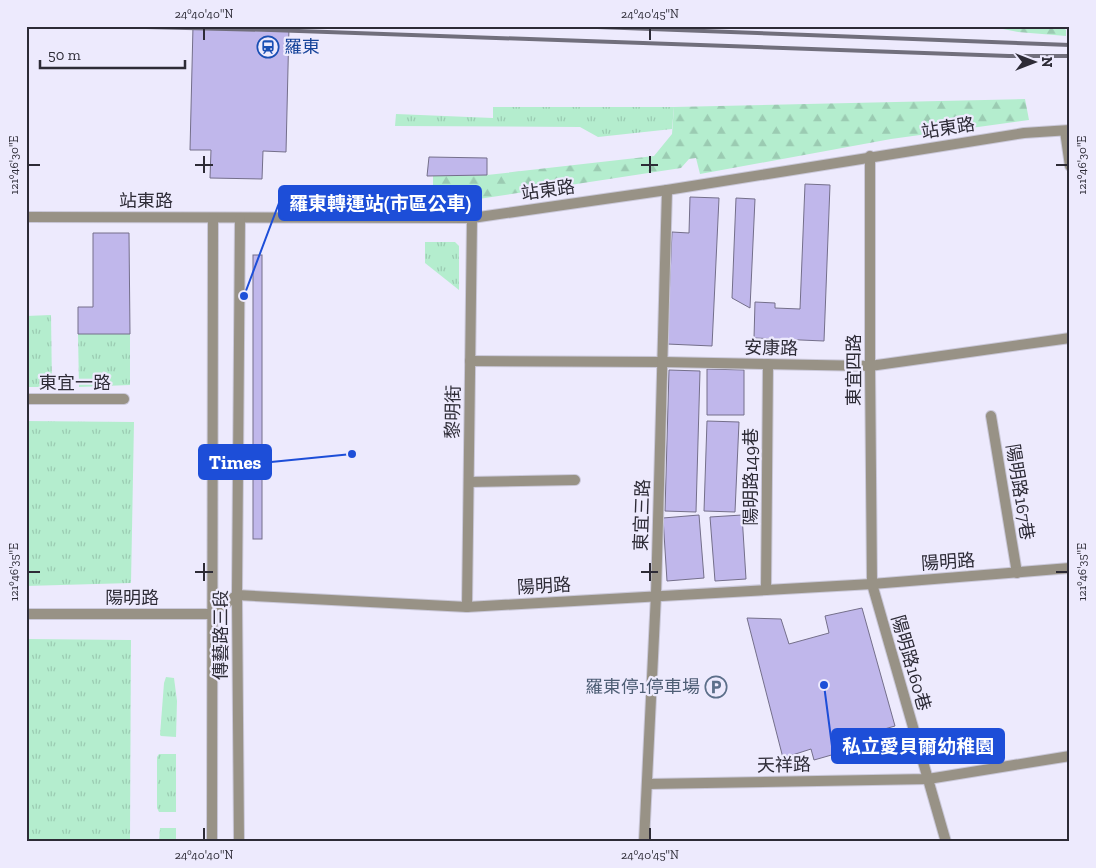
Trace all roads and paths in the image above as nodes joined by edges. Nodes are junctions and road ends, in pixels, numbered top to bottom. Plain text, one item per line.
1 (1067, 130) edge
2 (870, 156) junction
3 (1070, 166) edge
4 (667, 190) junction
5 (26, 217) edge
6 (212, 218) junction
7 (240, 218) junction
8 (472, 218) junction
9 (1070, 338) edge
10 (470, 361) junction
11 (663, 362) junction
12 (768, 364) junction
13 (870, 366) junction
14 (26, 399) edge
15 (124, 399) dead end
16 (992, 416) dead end
17 (575, 480) dead end
18 (469, 482) junction
19 (1070, 568) edge
20 (1017, 573) junction
21 (872, 584) junction
22 (766, 590) junction
23 (237, 595) junction
24 (656, 596) junction
25 (467, 607) junction
26 (26, 614) edge
27 (212, 614) junction
28 (1070, 756) edge
29 (928, 779) junction
30 (647, 784) junction
31 (212, 842) edge
32 (239, 842) edge
33 (644, 842) edge
34 (946, 842) edge

1 - 2 street, 站東路
1 - 3 street
2 - 4 street, 站東路
2 - 13 street, 東宜四路
4 - 8 street, 站東路
4 - 11 street, 東宜三路
5 - 6 street, 站東路
6 - 7 street, 站東路
6 - 27 street, 傳藝路三段
7 - 8 street, 站東路
7 - 23 street, 傳藝路三段
8 - 10 street, 黎明街
9 - 13 street, 安康路
10 - 11 street, 安康路
10 - 18 street, 黎明街
11 - 12 street, 安康路
11 - 24 street, 東宜三路
12 - 13 street, 安康路
12 - 22 street, 陽明路149巷
13 - 21 street, 東宜四路
14 - 15 street, 東宜一路
16 - 20 street, 陽明路167巷
17 - 18 street
18 - 25 street, 黎明街
19 - 20 street, 陽明路
20 - 21 street, 陽明路
21 - 22 street, 陽明路
21 - 29 street, 陽明路160巷
22 - 24 street, 陽明路
23 - 25 street, 陽明路
23 - 27 street
23 - 32 street, 傳藝路三段
24 - 25 street, 陽明路
24 - 30 street, 東宜三路
26 - 27 street, 陽明路
27 - 31 street, 傳藝路三段
28 - 29 street, 天祥路
29 - 30 street, 天祥路
29 - 34 street, 陽明路160巷
30 - 33 street, 東宜三路

